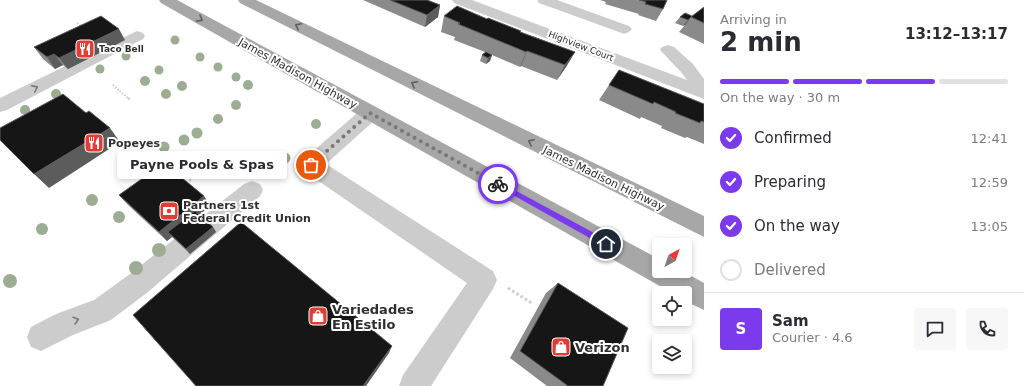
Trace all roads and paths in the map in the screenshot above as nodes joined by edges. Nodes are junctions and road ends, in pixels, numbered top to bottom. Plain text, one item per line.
1 (166, 0) edge
2 (245, 0) edge
3 (459, 0) edge
4 (544, 0) edge
5 (77, 23) dead end
6 (86, 29) edge
7 (624, 29) dead end
8 (138, 36) dead end
9 (668, 50) dead end
10 (113, 85) dead end
11 (704, 92) edge
12 (131, 101) dead end
13 (0, 106) edge
14 (370, 113) junction
15 (215, 162) dead end
16 (186, 183) edge
17 (252, 190) dead end
18 (703, 226) edge
19 (704, 297) edge
20 (41, 337) dead end
21 (414, 386) edge

1 -> 14 main road, James Madison Highway
18 -> 2 main road, James Madison Highway
3 - 11 street, Highview Court
4 - 7 street
5 - 6 path
13 -> 8 street
9 - 11 street
10 - 12 path
14 - 19 main road, James Madison Highway
14 - 21 street
15 - 16 path
20 -> 17 street

